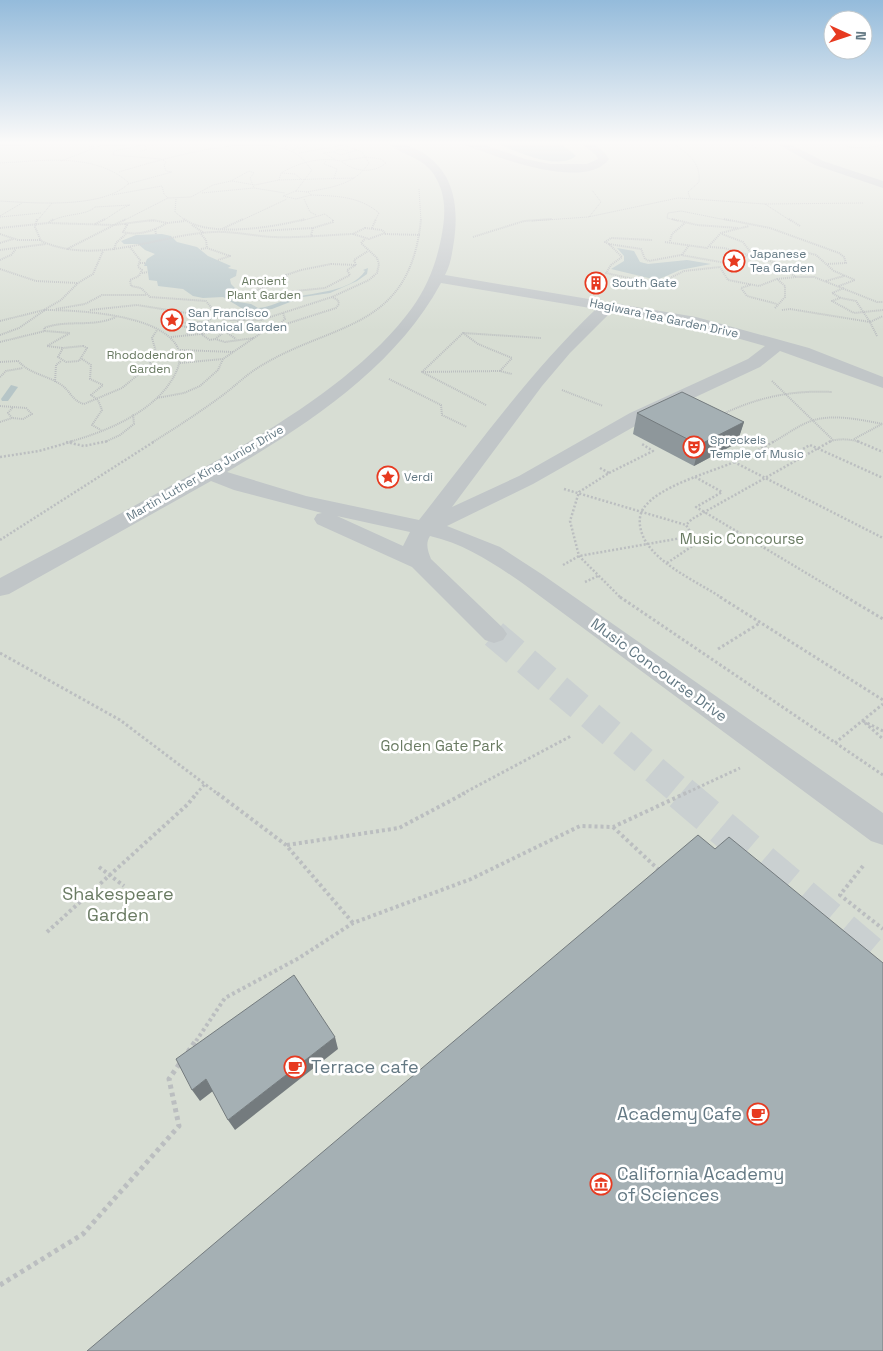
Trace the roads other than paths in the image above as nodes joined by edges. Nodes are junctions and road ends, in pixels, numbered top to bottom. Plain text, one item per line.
1 (449, 205) edge
2 (439, 278) junction
3 (608, 306) junction
4 (778, 344) junction
5 (883, 383) edge
6 (210, 474) junction
7 (302, 502) junction
8 (425, 528) junction
9 (420, 562) junction
10 (0, 588) edge
11 (494, 634) tunnel mouth
12 (883, 831) edge

1 - 2 street, Martin Luther King Junior Drive
2 - 3 street, Hagiwara Tea Garden Drive
2 - 6 street, Martin Luther King Junior Drive
3 - 4 street, Hagiwara Tea Garden Drive
3 - 8 street
4 - 5 street, Hagiwara Tea Garden Drive
4 - 8 street
6 - 7 street, Music Concourse Drive
6 - 10 street, Martin Luther King Junior Drive
7 - 8 street, Music Concourse Drive
7 - 9 street
8 - 9 street
8 - 12 street, Music Concourse Drive
9 - 11 street

